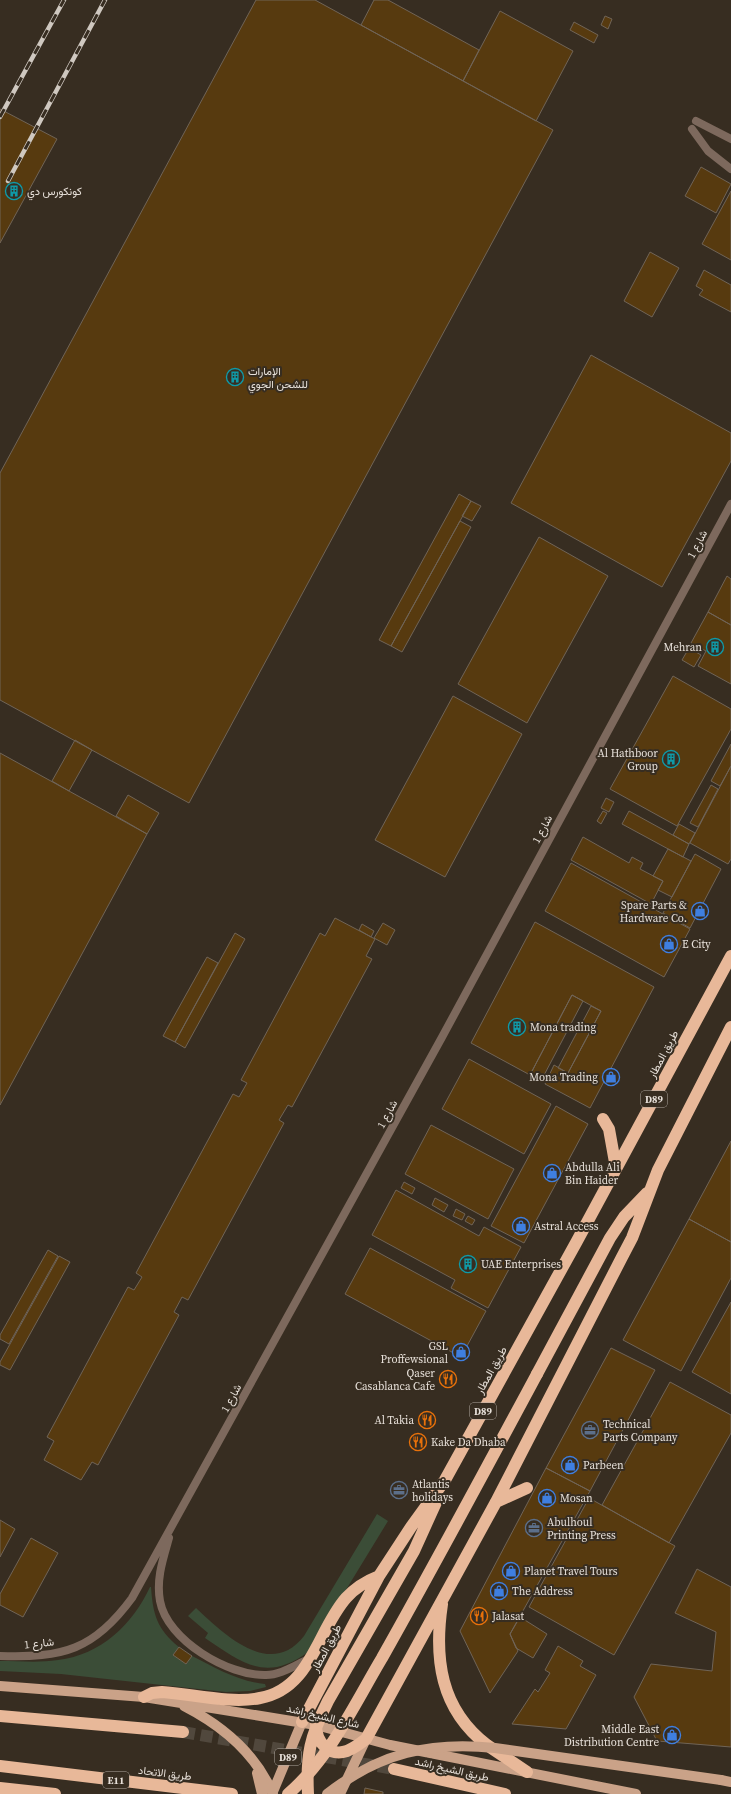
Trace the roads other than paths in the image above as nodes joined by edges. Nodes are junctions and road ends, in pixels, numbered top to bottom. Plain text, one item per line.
1 (696, 121) dead end
2 (692, 129) dead end
3 (731, 139) edge
4 (731, 169) edge
5 (731, 504) edge
6 (731, 956) edge
7 (731, 1027) edge
8 (603, 1119) dead end
9 (616, 1168) junction
10 (650, 1190) junction
11 (445, 1480) junction
12 (527, 1488) dead end
13 (496, 1502) junction
14 (174, 1523) junction
15 (379, 1576) junction
16 (444, 1596) junction
17 (0, 1656) edge
18 (311, 1658) junction
19 (0, 1686) edge
20 (144, 1697) junction
21 (177, 1702) junction
22 (0, 1716) edge
23 (302, 1722) junction
24 (316, 1725) junction
25 (183, 1732) tunnel mouth
26 (366, 1738) junction
27 (252, 1759) junction
28 (0, 1766) edge
29 (394, 1769) tunnel mouth
30 (527, 1772) junction
31 (726, 1781) edge
32 (0, 1788) edge
33 (273, 1793) edge
34 (55, 1794) edge
35 (232, 1794) edge
36 (262, 1794) edge
37 (288, 1794) edge
38 (308, 1794) edge
39 (327, 1794) edge
40 (340, 1794) edge
41 (505, 1794) edge
42 (636, 1794) edge

1 - 3 street
2 - 4 street
5 - 14 street, شارع 1
6 - 9 highway, طريق المطار / D89
7 - 10 highway
8 - 9 highway
9 - 11 highway, طريق المطار / D89
10 - 13 highway
10 - 37 highway, bridge
11 - 15 highway, طريق المطار / D89
11 - 24 highway
12 - 13 highway
13 - 16 highway
14 - 17 street, شارع 1
14 - 18 street
15 - 18 highway
15 - 23 highway, طريق المطار / D89
16 - 26 highway
16 - 30 highway
18 - 20 highway
19 - 20 main road, شارع الشيخ راشد
20 - 21 main road, شارع الشيخ راشد
21 - 23 main road, شارع الشيخ راشد
21 - 27 main road
22 - 25 highway
23 - 24 main road, شارع الشيخ راشد
23 - 33 main road, طريق المطار / D89
24 - 26 main road, شارع الشيخ راشد
24 - 26 highway
24 - 38 highway
26 - 30 main road, شارع الشيخ راشد
26 - 40 main road
27 - 33 main road
27 - 36 main road
28 - 35 highway, طريق الاتحاد / E11
29 - 41 highway, طريق الشيخ راشد
30 - 42 main road, شارع الشيخ راشد
31 - 39 main road, bridge
32 - 34 highway

